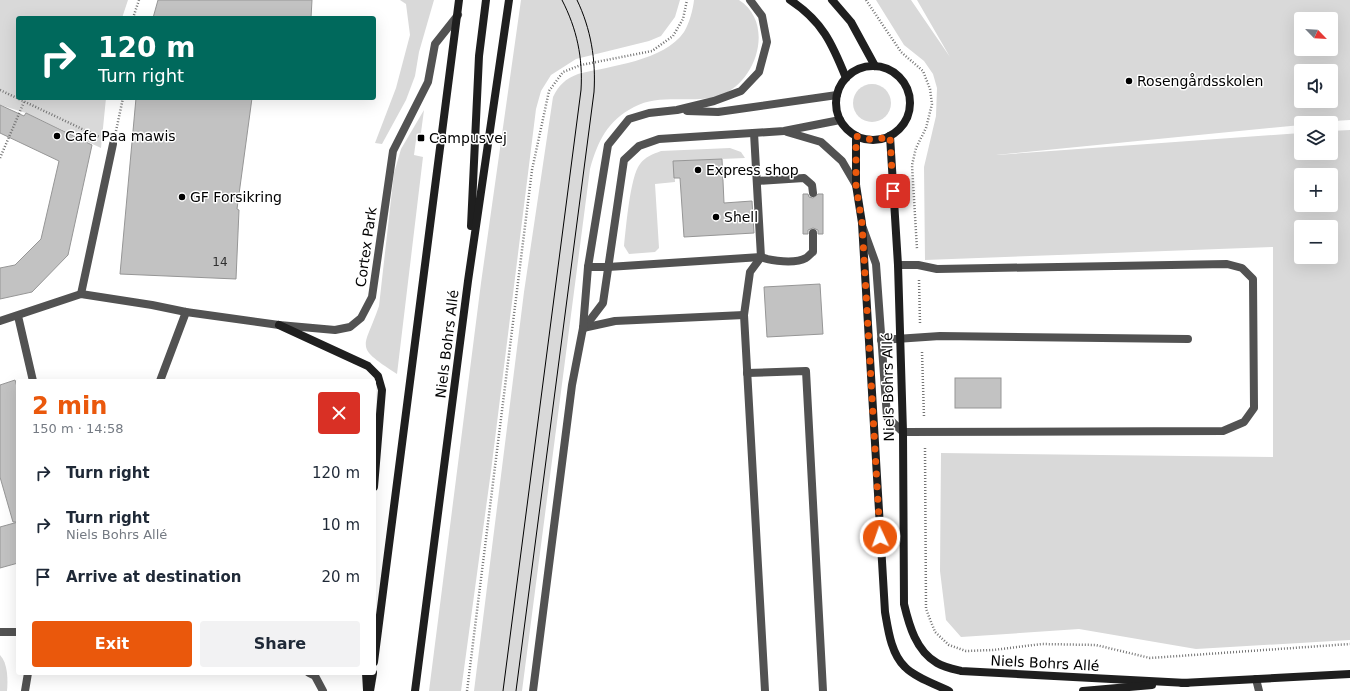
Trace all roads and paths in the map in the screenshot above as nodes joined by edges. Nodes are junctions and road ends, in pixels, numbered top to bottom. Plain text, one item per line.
1 (139, 0) edge
2 (459, 0) edge
3 (486, 0) edge
4 (509, 0) edge
5 (687, 0) edge
6 (750, 0) edge
7 (790, 0) edge
8 (832, 0) edge
9 (458, 15) junction
10 (134, 16) edge
11 (875, 66) junction
12 (846, 78) junction
13 (0, 90) edge
14 (837, 95) junction
15 (16, 98) edge
16 (20, 100) edge
17 (123, 100) edge
18 (24, 102) junction
19 (677, 110) junction
20 (840, 120) junction
21 (784, 131) junction
22 (754, 133) junction
23 (856, 136) junction
24 (890, 136) junction
25 (113, 144) junction
26 (0, 158) edge
27 (757, 181) junction
28 (856, 186) junction
29 (813, 194) dead end
30 (862, 223) junction
31 (813, 234) dead end
32 (761, 257) junction
33 (898, 265) junction
34 (588, 267) junction
35 (608, 267) junction
36 (468, 281) junction
37 (81, 294) junction
38 (186, 312) junction
39 (744, 315) junction
40 (18, 316) junction
41 (0, 321) edge
42 (279, 325) junction
43 (583, 328) junction
44 (900, 338) junction
45 (1188, 339) dead end
46 (881, 340) junction
47 (747, 373) junction
48 (33, 379) edge
49 (161, 379) edge
50 (903, 432) junction
51 (376, 463) edge
52 (0, 632) edge
53 (16, 632) edge
54 (376, 647) edge
55 (1350, 674) edge
56 (28, 675) edge
57 (313, 675) edge
58 (366, 675) edge
59 (373, 675) edge
60 (1256, 679) junction
61 (1187, 683) junction
62 (25, 691) edge
63 (323, 691) edge
64 (367, 691) edge
65 (370, 691) edge
66 (415, 691) edge
67 (467, 691) edge
68 (533, 691) edge
69 (766, 691) edge
70 (823, 691) edge
71 (949, 691) edge
72 (1083, 691) edge
73 (1259, 691) edge

1 - 10 path
2 - 9 street
3 - 36 street
4 - 36 street, Niels Bohrs Allé
5 - 67 path
6 - 19 street
7 - 12 street
8 - 11 street
9 - 42 street, Cortex Park
9 - 54 street
11 - 12 street
11 - 24 street
12 - 14 street
13 - 15 path
14 - 19 street
14 - 20 street
16 - 18 path
17 - 25 path
18 - 25 path
18 - 26 path
19 - 34 street
20 - 21 street
20 - 23 street
21 - 22 street
21 - 28 street
22 - 27 street
22 - 35 street
23 - 24 street
23 - 28 street, Niels Bohrs Allé
24 - 33 street, Niels Bohrs Allé
25 - 37 street
27 - 29 street
27 - 32 street
28 - 30 street, Niels Bohrs Allé
30 - 46 street
30 - 71 street, Niels Bohrs Allé
31 - 32 street
32 - 35 street
32 - 39 street
33 - 44 street, Niels Bohrs Allé
33 - 50 street
34 - 35 street
34 - 43 street
35 - 43 street
36 - 66 street, Niels Bohrs Allé
37 - 38 street, Cortex Park
37 - 40 street, Cortex Park
38 - 42 street, Cortex Park
38 - 49 street
39 - 43 street
39 - 47 street
40 - 41 street, Cortex Park
40 - 48 street
42 - 51 street
43 - 68 street
44 - 45 street
44 - 46 street
44 - 50 street, Niels Bohrs Allé
46 - 50 street
47 - 69 street
47 - 70 street
50 - 61 street, Niels Bohrs Allé
52 - 53 street
55 - 60 street, Niels Bohrs Allé
56 - 62 street
57 - 63 street
58 - 64 street
59 - 65 street
60 - 61 street, Niels Bohrs Allé
60 - 73 street
61 - 72 street, Niels Bohrs Allé

